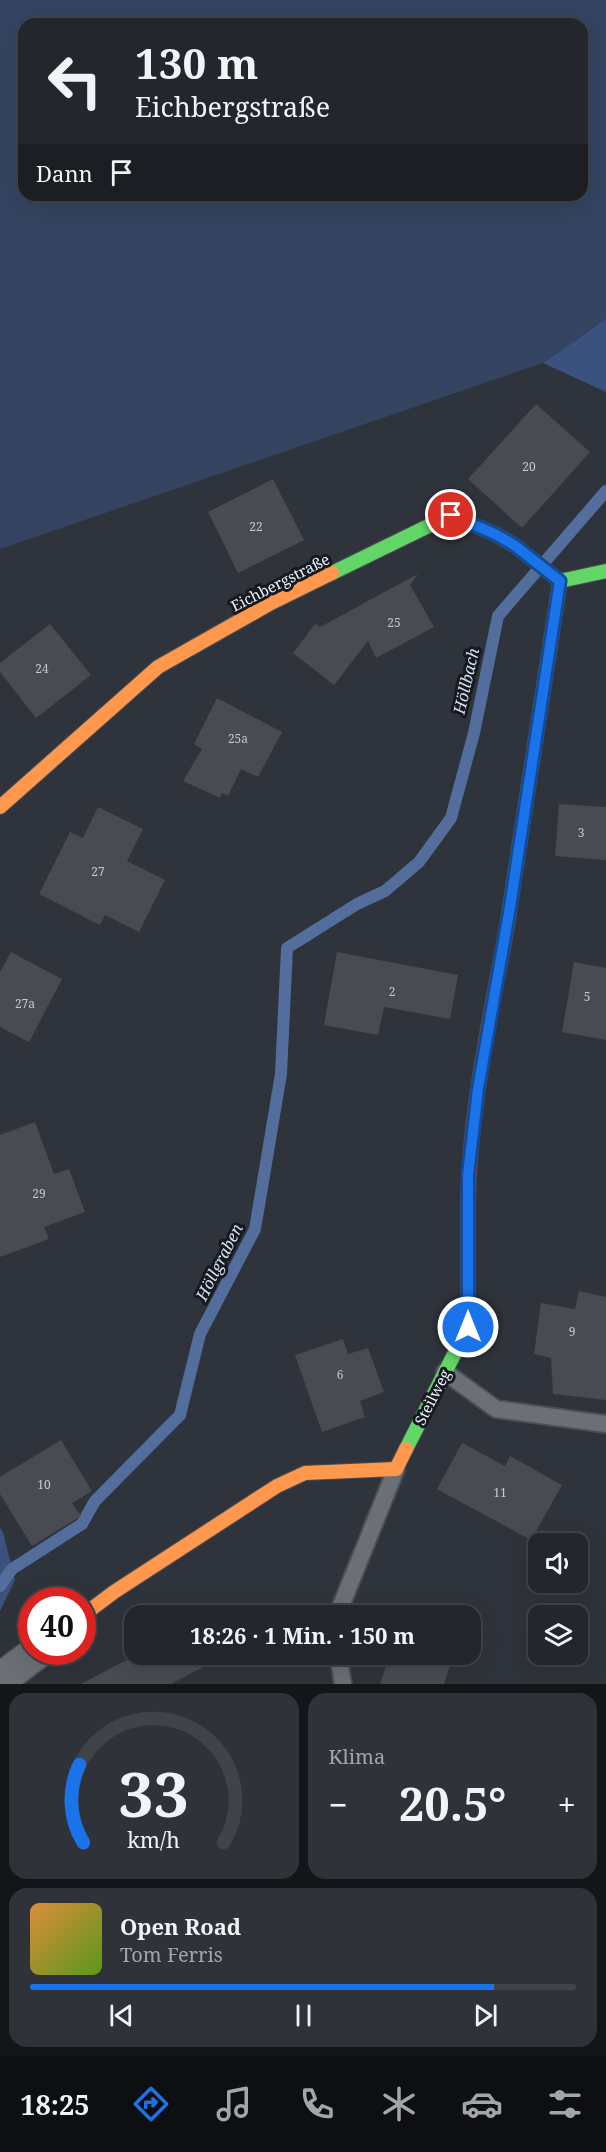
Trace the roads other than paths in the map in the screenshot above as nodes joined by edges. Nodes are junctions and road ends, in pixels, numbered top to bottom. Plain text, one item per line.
1 (606, 571) edge
2 (555, 577) junction
3 (0, 807) edge
4 (445, 1372) junction
5 (606, 1424) edge
6 (396, 1469) junction
7 (341, 1605) edge
8 (96, 1606) edge
9 (20, 1665) edge
10 (340, 1665) edge
11 (0, 1680) edge
12 (343, 1684) edge

1 - 2 street
2 - 3 street, Eichbergstraße
2 - 4 street, Steilweg
4 - 5 lane
4 - 6 street, Steilweg
6 - 7 lane
6 - 8 street
9 - 11 street
10 - 12 lane

